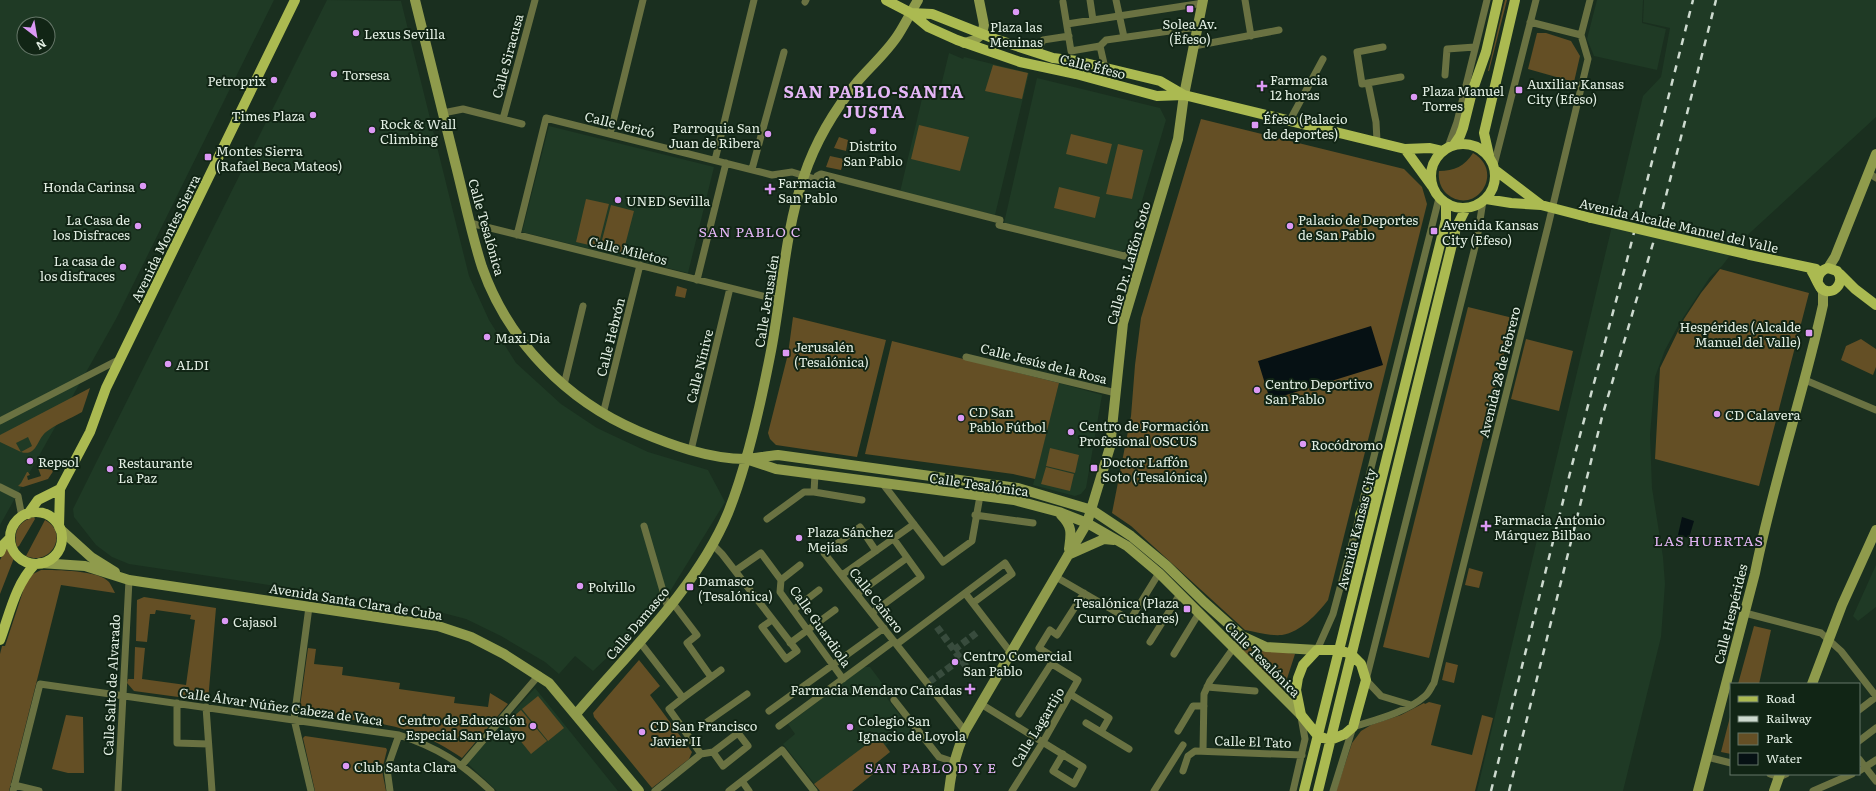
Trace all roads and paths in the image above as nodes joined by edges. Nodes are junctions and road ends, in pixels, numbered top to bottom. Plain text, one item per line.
1 (295, 0) edge
2 (415, 0) edge
3 (535, 0) edge
4 (643, 0) edge
5 (754, 0) edge
6 (886, 0) edge
7 (918, 0) edge
8 (979, 0) edge
9 (1090, 0) edge
10 (1116, 0) edge
11 (1245, 0) edge
12 (1487, 0) edge
13 (1498, 0) edge
14 (1515, 0) edge
15 (1536, 0) edge
16 (1590, 0) edge
17 (1203, 1) edge
18 (1063, 2) dead end
19 (911, 12) junction
20 (1119, 16) junction
21 (1093, 20) junction
22 (1530, 22) junction
23 (1067, 24) junction
24 (1198, 27) junction
25 (1279, 30) dead end
26 (982, 34) junction
27 (1581, 35) junction
28 (1069, 36) junction
29 (1251, 36) junction
30 (1124, 38) junction
31 (964, 43) junction
32 (1100, 46) junction
33 (1194, 46) junction
34 (1383, 47) dead end
35 (1475, 47) junction
36 (784, 52) dead end
37 (1037, 53) junction
38 (1323, 59) dead end
39 (1105, 68) junction
40 (1445, 75) dead end
41 (1401, 77) dead end
42 (1368, 83) junction
43 (1184, 95) junction
44 (443, 113) junction
45 (503, 119) junction
46 (1289, 122) junction
47 (522, 124) dead end
48 (610, 134) junction
49 (1377, 141) junction
50 (1448, 147) junction
51 (1405, 149) junction
52 (1876, 154) edge
53 (1488, 155) junction
54 (715, 160) junction
55 (726, 163) junction
56 (1495, 167) junction
57 (752, 169) junction
58 (1872, 175) edge
59 (804, 176) junction
60 (1432, 186) junction
61 (1442, 200) junction
62 (1485, 200) junction
63 (1541, 204) junction
64 (1466, 208) junction
65 (1553, 208) junction
66 (470, 223) junction
67 (517, 235) junction
68 (1143, 254) junction
69 (640, 265) junction
70 (1811, 270) junction
71 (1832, 270) junction
72 (697, 280) junction
73 (1819, 285) junction
74 (730, 288) junction
75 (1836, 289) junction
76 (1855, 289) junction
77 (779, 300) junction
78 (1823, 305) junction
79 (1876, 305) edge
80 (584, 306) dead end
81 (966, 357) dead end
82 (120, 359) junction
83 (1806, 380) junction
84 (564, 385) junction
85 (1116, 393) junction
86 (1876, 410) edge
87 (603, 414) junction
88 (0, 421) edge
89 (691, 450) junction
90 (746, 458) junction
91 (1386, 460) junction
92 (815, 474) junction
93 (883, 484) junction
94 (0, 487) edge
95 (60, 489) junction
96 (814, 492) junction
97 (980, 496) junction
98 (862, 500) dead end
99 (1092, 510) junction
100 (1059, 512) junction
101 (25, 515) junction
102 (975, 515) junction
103 (1360, 515) junction
104 (767, 519) dead end
105 (1033, 523) dead end
106 (1087, 523) junction
107 (914, 524) junction
108 (644, 526) dead end
109 (59, 528) junction
110 (1876, 530) edge
111 (10, 538) junction
112 (893, 538) junction
113 (1116, 540) junction
114 (712, 544) junction
115 (876, 551) junction
116 (0, 552) edge
117 (1068, 555) junction
118 (907, 558) junction
119 (38, 564) junction
120 (800, 565) dead end
121 (1166, 565) junction
122 (735, 571) junction
123 (1159, 573) junction
124 (842, 575) junction
125 (1056, 577) junction
126 (129, 580) junction
127 (781, 580) junction
128 (819, 590) dead end
129 (1084, 593) junction
130 (857, 594) junction
131 (965, 594) junction
132 (1180, 594) junction
133 (973, 603) junction
134 (670, 605) junction
135 (309, 607) junction
136 (793, 610) junction
137 (835, 610) dead end
138 (872, 613) junction
139 (1199, 613) junction
140 (1745, 614) junction
141 (772, 620) junction
142 (884, 628) junction
143 (808, 630) junction
144 (1242, 636) junction
145 (1829, 638) junction
146 (0, 640) edge
147 (639, 641) junction
148 (896, 642) junction
149 (1150, 642) dead end
150 (790, 643) junction
151 (1233, 647) junction
152 (1316, 650) junction
153 (1339, 650) junction
154 (1011, 653) junction
155 (1174, 654) dead end
156 (1351, 654) junction
157 (1052, 664) junction
158 (833, 665) junction
159 (721, 670) dead end
160 (539, 675) junction
161 (711, 677) junction
162 (843, 679) junction
163 (1366, 680) junction
164 (1812, 683) edge
165 (1207, 687) junction
166 (1255, 691) dead end
167 (746, 694) dead end
168 (1070, 694) junction
169 (123, 695) junction
170 (1876, 697) edge
171 (683, 698) junction
172 (894, 700) dead end
173 (177, 703) junction
174 (981, 704) junction
175 (1411, 705) junction
176 (1204, 706) junction
177 (206, 707) junction
178 (1860, 709) edge
179 (769, 711) dead end
180 (576, 714) junction
181 (1019, 714) dead end
182 (1301, 715) junction
183 (294, 719) junction
184 (708, 722) dead end
185 (1086, 723) dead end
186 (779, 726) dead end
187 (1353, 727) junction
188 (1876, 728) edge
189 (965, 731) junction
190 (1178, 731) dead end
191 (1101, 732) junction
192 (399, 735) junction
193 (1318, 736) junction
194 (1330, 740) junction
195 (1860, 740) edge
196 (1043, 742) junction
197 (208, 744) junction
198 (1182, 745) dead end
199 (1129, 749) dead end
200 (1203, 751) junction
201 (713, 752) junction
202 (702, 754) junction
203 (1063, 754) junction
204 (1302, 755) junction
205 (1707, 757) junction
206 (1876, 760) edge
207 (954, 762) junction
208 (1730, 763) edge
209 (462, 765) junction
210 (1862, 769) edge
211 (1183, 771) dead end
212 (1778, 775) edge
213 (1850, 775) edge
214 (742, 781) junction
215 (1876, 782) edge
216 (14, 788) edge
217 (39, 791) edge
218 (118, 791) edge
219 (212, 791) edge
220 (311, 791) edge
221 (390, 791) edge
222 (491, 791) edge
223 (639, 791) edge
224 (654, 791) edge
225 (729, 791) edge
226 (749, 791) edge
227 (814, 791) edge
228 (949, 791) edge
229 (1012, 791) edge
230 (1154, 791) edge
231 (1293, 791) edge
232 (1304, 791) edge
233 (1318, 791) edge
234 (1334, 791) edge
235 (1698, 791) edge
236 (1774, 791) edge
237 (1813, 791) edge

1 - 82 main road, Avenida Montes Sierra
2 - 44 street, Calle Tesalónica
3 - 45 street, Calle Siracusa
4 - 48 street
5 - 54 street
6 - 19 main road
7 - 19 street, Calle Jerusalén
8 - 26 street
9 - 21 street
10 - 20 street
11 - 29 street
12 - 35 street
13 - 50 main road
14 - 53 main road
15 - 22 street
16 - 27 street
17 - 20 street
17 - 24 street, Calle Dr. Laffón Soto
18 - 23 street
19 - 26 main road, Calle Éfeso
19 - 31 main road, Calle Éfeso
19 - 59 street, Calle Jerusalén
20 - 21 street
20 - 30 street
21 - 23 street
22 - 27 street
22 - 56 street
23 - 28 street
24 - 30 street
24 - 33 street, Calle Dr. Laffón Soto
25 - 29 street
26 - 31 street
26 - 37 main road, Calle Éfeso
27 - 65 street, Avenida 28 de Febrero
28 - 32 street
28 - 37 street
29 - 33 street
30 - 32 street
31 - 43 main road, Calle Éfeso
32 - 39 street
33 - 43 street, Calle Dr. Laffón Soto
34 - 42 street
35 - 40 street
35 - 50 street
36 - 57 street
37 - 39 main road, Calle Éfeso
38 - 46 street
39 - 43 main road, Calle Éfeso
41 - 42 street
42 - 49 street
43 - 46 main road, Calle Éfeso
43 - 68 street, Calle Dr. Laffón Soto
44 - 45 street
44 - 66 street, Calle Tesalónica
45 - 47 street
46 - 49 main road, Calle Éfeso
48 - 54 street, Calle Jericó
48 - 67 street, Calle Jericó
49 - 51 main road, Calle Éfeso
50 - 51 main road, Calle Éfeso
50 - 53 main road
50 - 60 main road
51 - 60 main road
52 - 58 street
53 - 56 main road
54 - 55 street, Calle Jericó
55 - 57 street, Calle Jericó
55 - 72 street
56 - 62 main road
56 - 63 main road, Avenida Alcalde Manuel del Valle
57 - 59 street, Calle Jericó
58 - 71 street
59 - 68 street, Calle Jericó
59 - 77 street, Calle Jerusalén
60 - 61 main road
61 - 64 main road
61 - 91 main road, Avenida Kansas City
61 - 103 street, Avenida Kansas City
62 - 63 main road, Avenida Alcalde Manuel del Valle
62 - 64 main road
62 - 163 street
63 - 65 main road, Avenida Alcalde Manuel del Valle
64 - 156 main road, Avenida Kansas City
65 - 70 main road, Avenida Alcalde Manuel del Valle, bridge
65 - 175 street, Avenida 28 de Febrero
66 - 67 street, Calle Miletos
66 - 84 street, Calle Tesalónica
67 - 69 street, Calle Miletos
68 - 85 street, Calle Dr. Laffón Soto
69 - 72 street, Calle Miletos
69 - 87 street, Calle Hebrón
70 - 71 main road, Avenida Alcalde Manuel del Valle
70 - 73 main road
71 - 73 main road
71 - 75 main road
71 - 76 main road
72 - 74 street, Calle Miletos
73 - 75 main road
73 - 78 street, Calle Hespérides
74 - 77 street, Calle Miletos
74 - 89 street, Calle Nínive
75 - 76 main road
75 - 78 street, Calle Hespérides
76 - 79 main road
77 - 90 street, Calle Jerusalén
78 - 83 street, Calle Hespérides
80 - 84 street
81 - 85 street, Calle Jesús de la Rosa
82 - 88 street
82 - 95 main road, Avenida Montes Sierra
83 - 86 street
83 - 140 street, Calle Hespérides
84 - 87 street, Calle Tesalónica
85 - 99 street, Calle Dr. Laffón Soto
87 - 89 street, Calle Tesalónica
89 - 90 street, Calle Tesalónica
90 - 92 street, Calle Tesalónica
90 - 99 street, Calle Tesalónica
90 - 114 street, Calle Jerusalén
91 - 103 main road
91 - 153 main road, Avenida Kansas City
92 - 93 street, Calle Tesalónica
92 - 96 street
93 - 97 street, Calle Tesalónica
93 - 107 street
94 - 101 street
95 - 101 main road
95 - 109 main road, Avenida Montes Sierra
96 - 98 street
96 - 104 street
97 - 100 street, Calle Tesalónica
97 - 102 street
99 - 106 street, Calle Dr. Laffón Soto
99 - 121 street, Calle Tesalónica
100 - 106 street, Calle Tesalónica
100 - 117 street
101 - 109 main road
101 - 111 main road
102 - 105 street
102 - 107 street
103 - 152 street, Avenida Kansas City
106 - 113 street, Calle Tesalónica
106 - 117 street, Calle Dr. Laffón Soto
107 - 112 street
108 - 134 street
109 - 119 main road
109 - 126 street, Avenida Santa Clara de Cuba
110 - 145 street
111 - 116 main road
111 - 119 main road
112 - 115 street
112 - 118 street
113 - 117 street
113 - 123 street, Calle Tesalónica
114 - 122 street
114 - 134 street, Calle Damasco
115 - 124 street
115 - 124 street, Calle Cañero
117 - 125 street, Calle Dr. Laffón Soto
118 - 130 street
118 - 138 street
119 - 126 street, Avenida Santa Clara de Cuba
119 - 146 main road
120 - 127 street
121 - 123 street
121 - 144 street, Calle Tesalónica
122 - 127 street, Calle Guardiola
122 - 141 street
123 - 129 street
123 - 132 street, Calle Tesalónica
124 - 130 street, Calle Cañero
125 - 129 street
125 - 154 street, Calle Dr. Laffón Soto
126 - 135 street, Avenida Santa Clara de Cuba
126 - 169 street, Calle Salto de Alvarado
127 - 136 street, Calle Guardiola
128 - 136 street
129 - 157 street
130 - 138 street, Calle Cañero
131 - 133 street
131 - 133 street
131 - 148 street
132 - 139 street, Calle Tesalónica
132 - 149 street
133 - 154 street
134 - 147 street, Calle Damasco
134 - 161 street
135 - 160 street, Avenida Santa Clara de Cuba
135 - 183 street
136 - 143 street, Calle Guardiola
137 - 143 street
138 - 142 street, Calle Cañero
139 - 151 street, Calle Tesalónica
139 - 155 street
140 - 145 street
140 - 205 street, Calle Hespérides
141 - 150 street
141 - 150 street
142 - 148 street, Calle Cañero
142 - 158 street
143 - 150 street
143 - 158 street, Calle Guardiola
144 - 151 street, Calle El Tato
144 - 152 street, Calle Tesalónica
145 - 164 street
145 - 170 street
147 - 171 street
147 - 180 street, Calle Damasco
148 - 162 street
148 - 189 street, Calle Cañero
151 - 165 street, Calle El Tato
151 - 182 street, Calle Tesalónica
152 - 153 main road
152 - 182 main road
153 - 156 main road
153 - 193 main road, Avenida Kansas City
154 - 174 street, Calle Dr. Laffón Soto
156 - 163 main road
156 - 194 main road, Avenida Kansas City
157 - 168 street, Calle Lagartijo
157 - 181 street
158 - 162 street, Calle Guardiola
158 - 179 street
159 - 161 street
160 - 180 street, Avenida Santa Clara de Cuba
160 - 209 street
161 - 171 street
162 - 186 street
163 - 175 street
163 - 187 main road
165 - 166 street
165 - 176 street, Calle El Tato
167 - 184 street
168 - 191 street
168 - 196 street, Calle Lagartijo
169 - 173 street, Calle Álvar Núñez Cabeza de Vaca
169 - 216 street, Calle Álvar Núñez Cabeza de Vaca
169 - 218 street, Calle Salto de Alvarado
170 - 178 street
171 - 202 street
172 - 207 street
173 - 177 street, Calle Álvar Núñez Cabeza de Vaca
173 - 197 street
174 - 189 street, Calle Dr. Laffón Soto
174 - 196 street
175 - 187 street, Avenida 28 de Febrero
176 - 190 street
176 - 200 street, Calle El Tato
177 - 183 street, Calle Álvar Núñez Cabeza de Vaca
177 - 197 street
180 - 223 street, Avenida Santa Clara de Cuba
182 - 193 main road
182 - 204 street
183 - 192 street, Calle Álvar Núñez Cabeza de Vaca
183 - 220 street
185 - 191 street
187 - 194 main road
187 - 234 street
188 - 195 street
189 - 207 street, Calle Dr. Laffón Soto
191 - 199 street
192 - 209 street, Calle Álvar Núñez Cabeza de Vaca
192 - 221 street
193 - 194 main road
193 - 232 main road, Avenida Kansas City
194 - 233 main road, Avenida Kansas City
196 - 203 street
196 - 229 street, Calle Lagartijo
197 - 219 street
198 - 230 street
200 - 204 street, Calle El Tato
200 - 211 street, Calle El Tato
201 - 201 street
201 - 202 street
202 - 224 street
203 - 203 street
204 - 231 street
205 - 208 street
205 - 235 street, Calle Hespérides
206 - 210 street
207 - 228 street, Calle Dr. Laffón Soto
209 - 222 street, Calle Álvar Núñez Cabeza de Vaca
210 - 215 street
212 - 236 street
213 - 237 street
214 - 225 street
214 - 226 street
214 - 227 street
216 - 217 street

